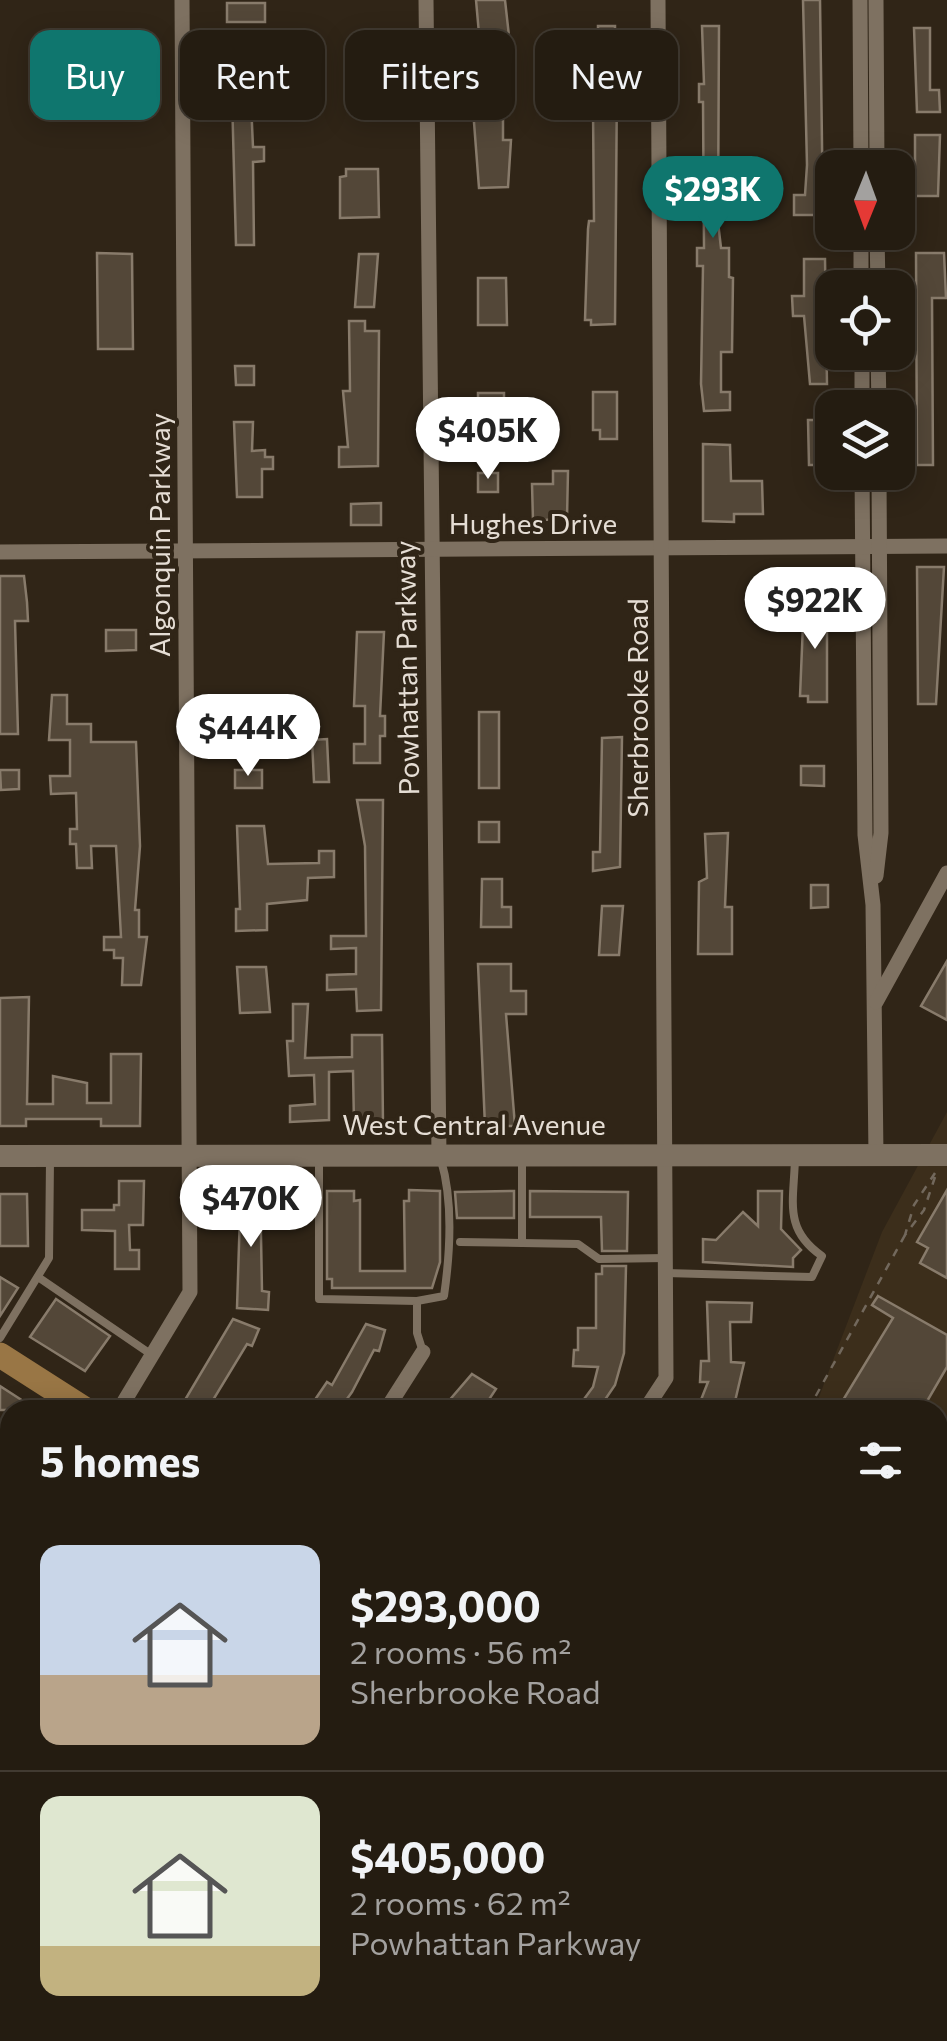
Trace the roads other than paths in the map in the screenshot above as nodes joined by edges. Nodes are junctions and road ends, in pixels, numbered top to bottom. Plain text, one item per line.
1 (182, 0) edge
2 (426, 0) edge
3 (658, 0) edge
4 (860, 0) edge
5 (876, 0) edge
6 (861, 150) edge
7 (877, 150) edge
8 (864, 490) edge
9 (877, 490) edge
10 (871, 546) junction
11 (947, 546) edge
12 (662, 548) junction
13 (186, 549) junction
14 (430, 550) junction
15 (0, 552) edge
16 (947, 874) edge
17 (874, 1005) junction
18 (189, 1155) junction
19 (319, 1155) junction
20 (947, 1155) edge
21 (0, 1156) edge
22 (50, 1156) junction
23 (440, 1156) junction
24 (522, 1156) junction
25 (666, 1156) junction
26 (795, 1156) junction
27 (876, 1156) junction
28 (460, 1242) dead end
29 (522, 1243) junction
30 (666, 1266) junction
31 (38, 1277) junction
32 (417, 1301) junction
33 (0, 1338) edge
34 (424, 1352) joint
35 (0, 1355) edge
36 (152, 1356) junction
37 (70, 1400) edge
38 (125, 1400) edge
39 (393, 1400) edge
40 (652, 1400) edge

1 - 13 street, Algonquin Parkway
2 - 14 street, Powhattan Parkway
3 - 12 street, Sherbrooke Road
4 - 6 street
5 - 7 street
8 - 10 street
9 - 10 street
10 - 11 street, Hughes Drive
10 - 12 street, Hughes Drive
10 - 17 street
12 - 14 street, Hughes Drive
12 - 25 street, Sherbrooke Road
13 - 14 street, Hughes Drive
13 - 15 street, Hughes Drive
13 - 18 street, Algonquin Parkway
14 - 23 street, Powhattan Parkway
16 - 17 street
17 - 27 street
18 - 19 main road, West Central Avenue
18 - 22 main road, West Central Avenue
18 - 36 street, Algonquin Parkway
19 - 23 main road, West Central Avenue
19 - 32 lane
20 - 27 main road, West Central Avenue
21 - 22 main road, West Central Avenue
22 - 31 lane
23 - 24 main road, West Central Avenue
23 - 32 lane
24 - 25 main road, West Central Avenue
24 - 29 lane
25 - 26 main road, West Central Avenue
25 - 30 street, Sherbrooke Road
26 - 27 main road, West Central Avenue
26 - 30 lane
28 - 29 lane
29 - 30 lane
30 - 40 street, Sherbrooke Road
31 - 33 lane
31 - 36 lane
32 - 34 lane
34 - 39 street
35 - 37 main road
36 - 38 street, Algonquin Parkway

